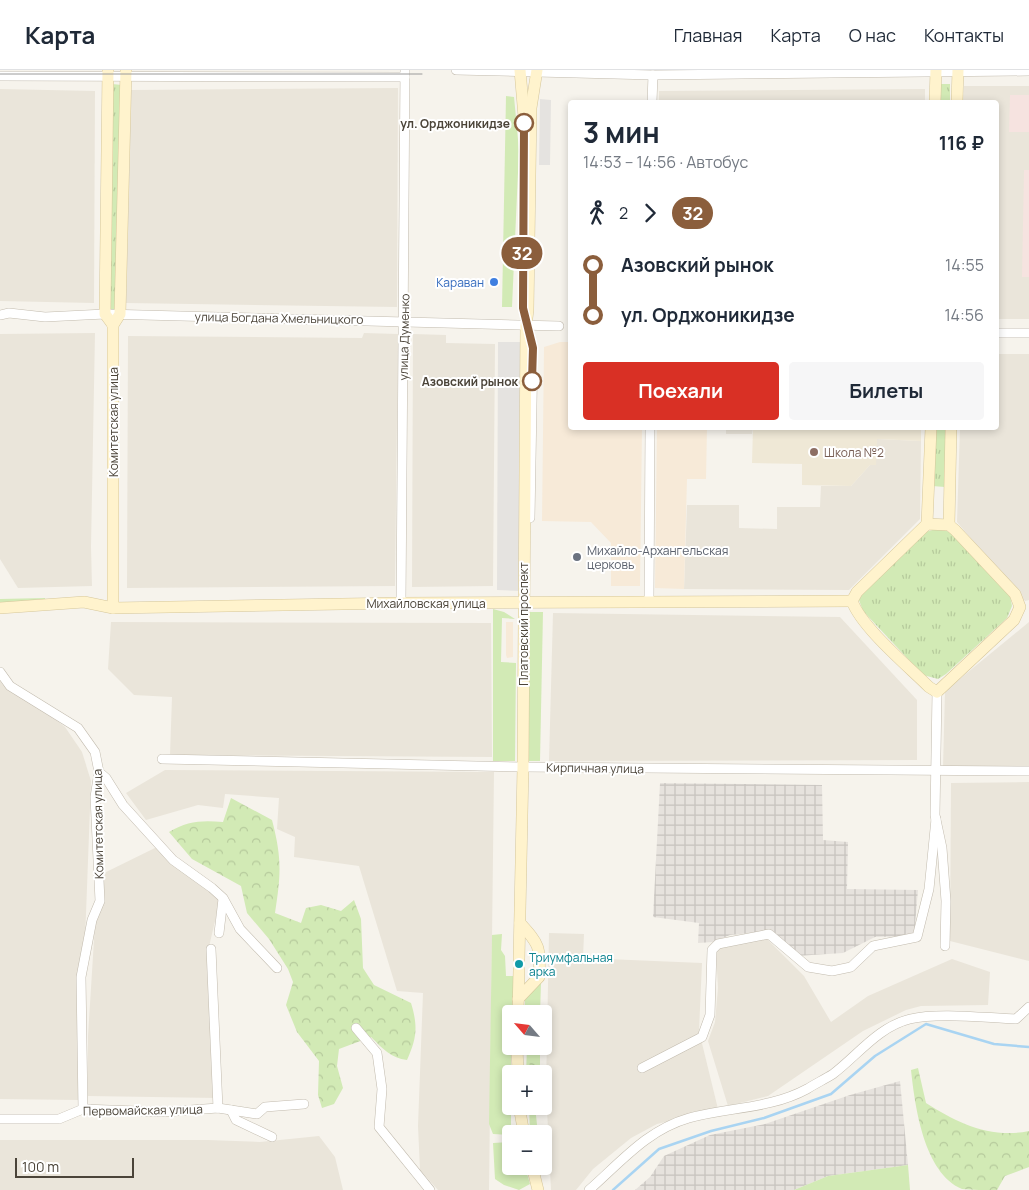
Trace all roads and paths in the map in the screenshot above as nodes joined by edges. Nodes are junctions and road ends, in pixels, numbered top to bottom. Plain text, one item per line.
1 (250, 70) edge
2 (329, 70) edge
3 (456, 70) edge
4 (521, 71) edge
5 (537, 71) edge
6 (936, 71) edge
7 (958, 71) edge
8 (1029, 71) edge
9 (108, 73) edge
10 (126, 73) edge
11 (405, 73) edge
12 (652, 74) junction
13 (0, 76) edge
14 (261, 77) junction
15 (313, 77) junction
16 (652, 100) edge
17 (935, 100) edge
18 (957, 100) edge
19 (105, 314) junction
20 (120, 314) junction
21 (0, 315) edge
22 (404, 321) junction
23 (113, 325) junction
24 (526, 326) junction
25 (559, 326) dead end
26 (999, 333) edge
27 (1029, 333) edge
28 (650, 430) edge
29 (931, 430) edge
30 (951, 430) edge
31 (928, 524) junction
32 (949, 525) junction
33 (852, 601) junction
34 (649, 602) junction
35 (400, 603) junction
36 (523, 603) junction
37 (1024, 607) edge
38 (0, 608) edge
39 (113, 608) junction
40 (0, 672) edge
41 (937, 692) junction
42 (162, 759) dead end
43 (523, 767) junction
44 (936, 771) junction
45 (1029, 772) edge
46 (102, 775) junction
47 (936, 819) junction
48 (222, 898) junction
49 (520, 923) junction
50 (219, 933) dead end
51 (945, 946) dead end
52 (211, 949) dead end
53 (277, 968) dead end
54 (518, 999) junction
55 (518, 1005) edge
56 (1029, 1007) edge
57 (356, 1028) dead end
58 (642, 1068) dead end
59 (304, 1104) dead end
60 (218, 1108) junction
61 (82, 1109) junction
62 (231, 1110) junction
63 (0, 1119) edge
64 (272, 1137) dead end
65 (534, 1175) edge
66 (430, 1190) edge
67 (538, 1190) edge
68 (589, 1190) edge

1 - 14 street
2 - 15 street
3 - 4 street
4 - 5 street
4 - 24 main road, Платовский проспект
5 - 12 street
5 - 24 main road, Платовский проспект
6 - 7 street
6 - 12 street
6 - 17 main road
7 - 8 street
7 - 18 main road
9 - 10 street
9 - 13 street
9 - 19 main road
10 - 14 street
10 - 20 main road
11 - 15 street
11 - 22 street, улица Думенко
12 - 16 street
14 - 15 street
19 - 20 street, улица Богдана Хмельницкого
19 - 21 street, улица Богдана Хмельницкого
19 - 23 main road
20 - 22 street, улица Богдана Хмельницкого
20 - 23 main road
22 - 24 street, улица Богдана Хмельницкого
22 - 35 street, улица Думенко
23 - 39 main road, Комитетская улица
24 - 25 street, улица Богдана Хмельницкого
24 - 36 main road, Платовский проспект
26 - 27 street
28 - 34 street
29 - 31 main road
30 - 32 main road
31 - 32 main road
31 - 33 main road
32 - 37 main road
33 - 34 main road, Михайловская улица
33 - 41 main road
34 - 36 main road, Михайловская улица
35 - 36 main road, Михайловская улица
35 - 39 main road, Михайловская улица
36 - 43 main road, Платовский проспект
37 - 41 main road
38 - 39 main road, Михайловская улица
40 - 46 street, Комитетская улица
41 - 44 street
42 - 43 street, Кирпичная улица
43 - 44 street, Кирпичная улица
43 - 49 main road, Платовский проспект
44 - 45 street, Кирпичная улица
44 - 47 street
46 - 48 street
46 - 61 street, Комитетская улица
47 - 51 street
47 - 58 street
48 - 50 street
48 - 53 street
49 - 54 main road, Платовский проспект
49 - 54 main road
52 - 60 street, Первомайская улица
54 - 55 main road, Платовский проспект
56 - 68 street
57 - 66 street
59 - 62 street
60 - 61 street, Первомайская улица
60 - 62 street
61 - 63 street, Первомайская улица
62 - 64 street
65 - 67 main road

